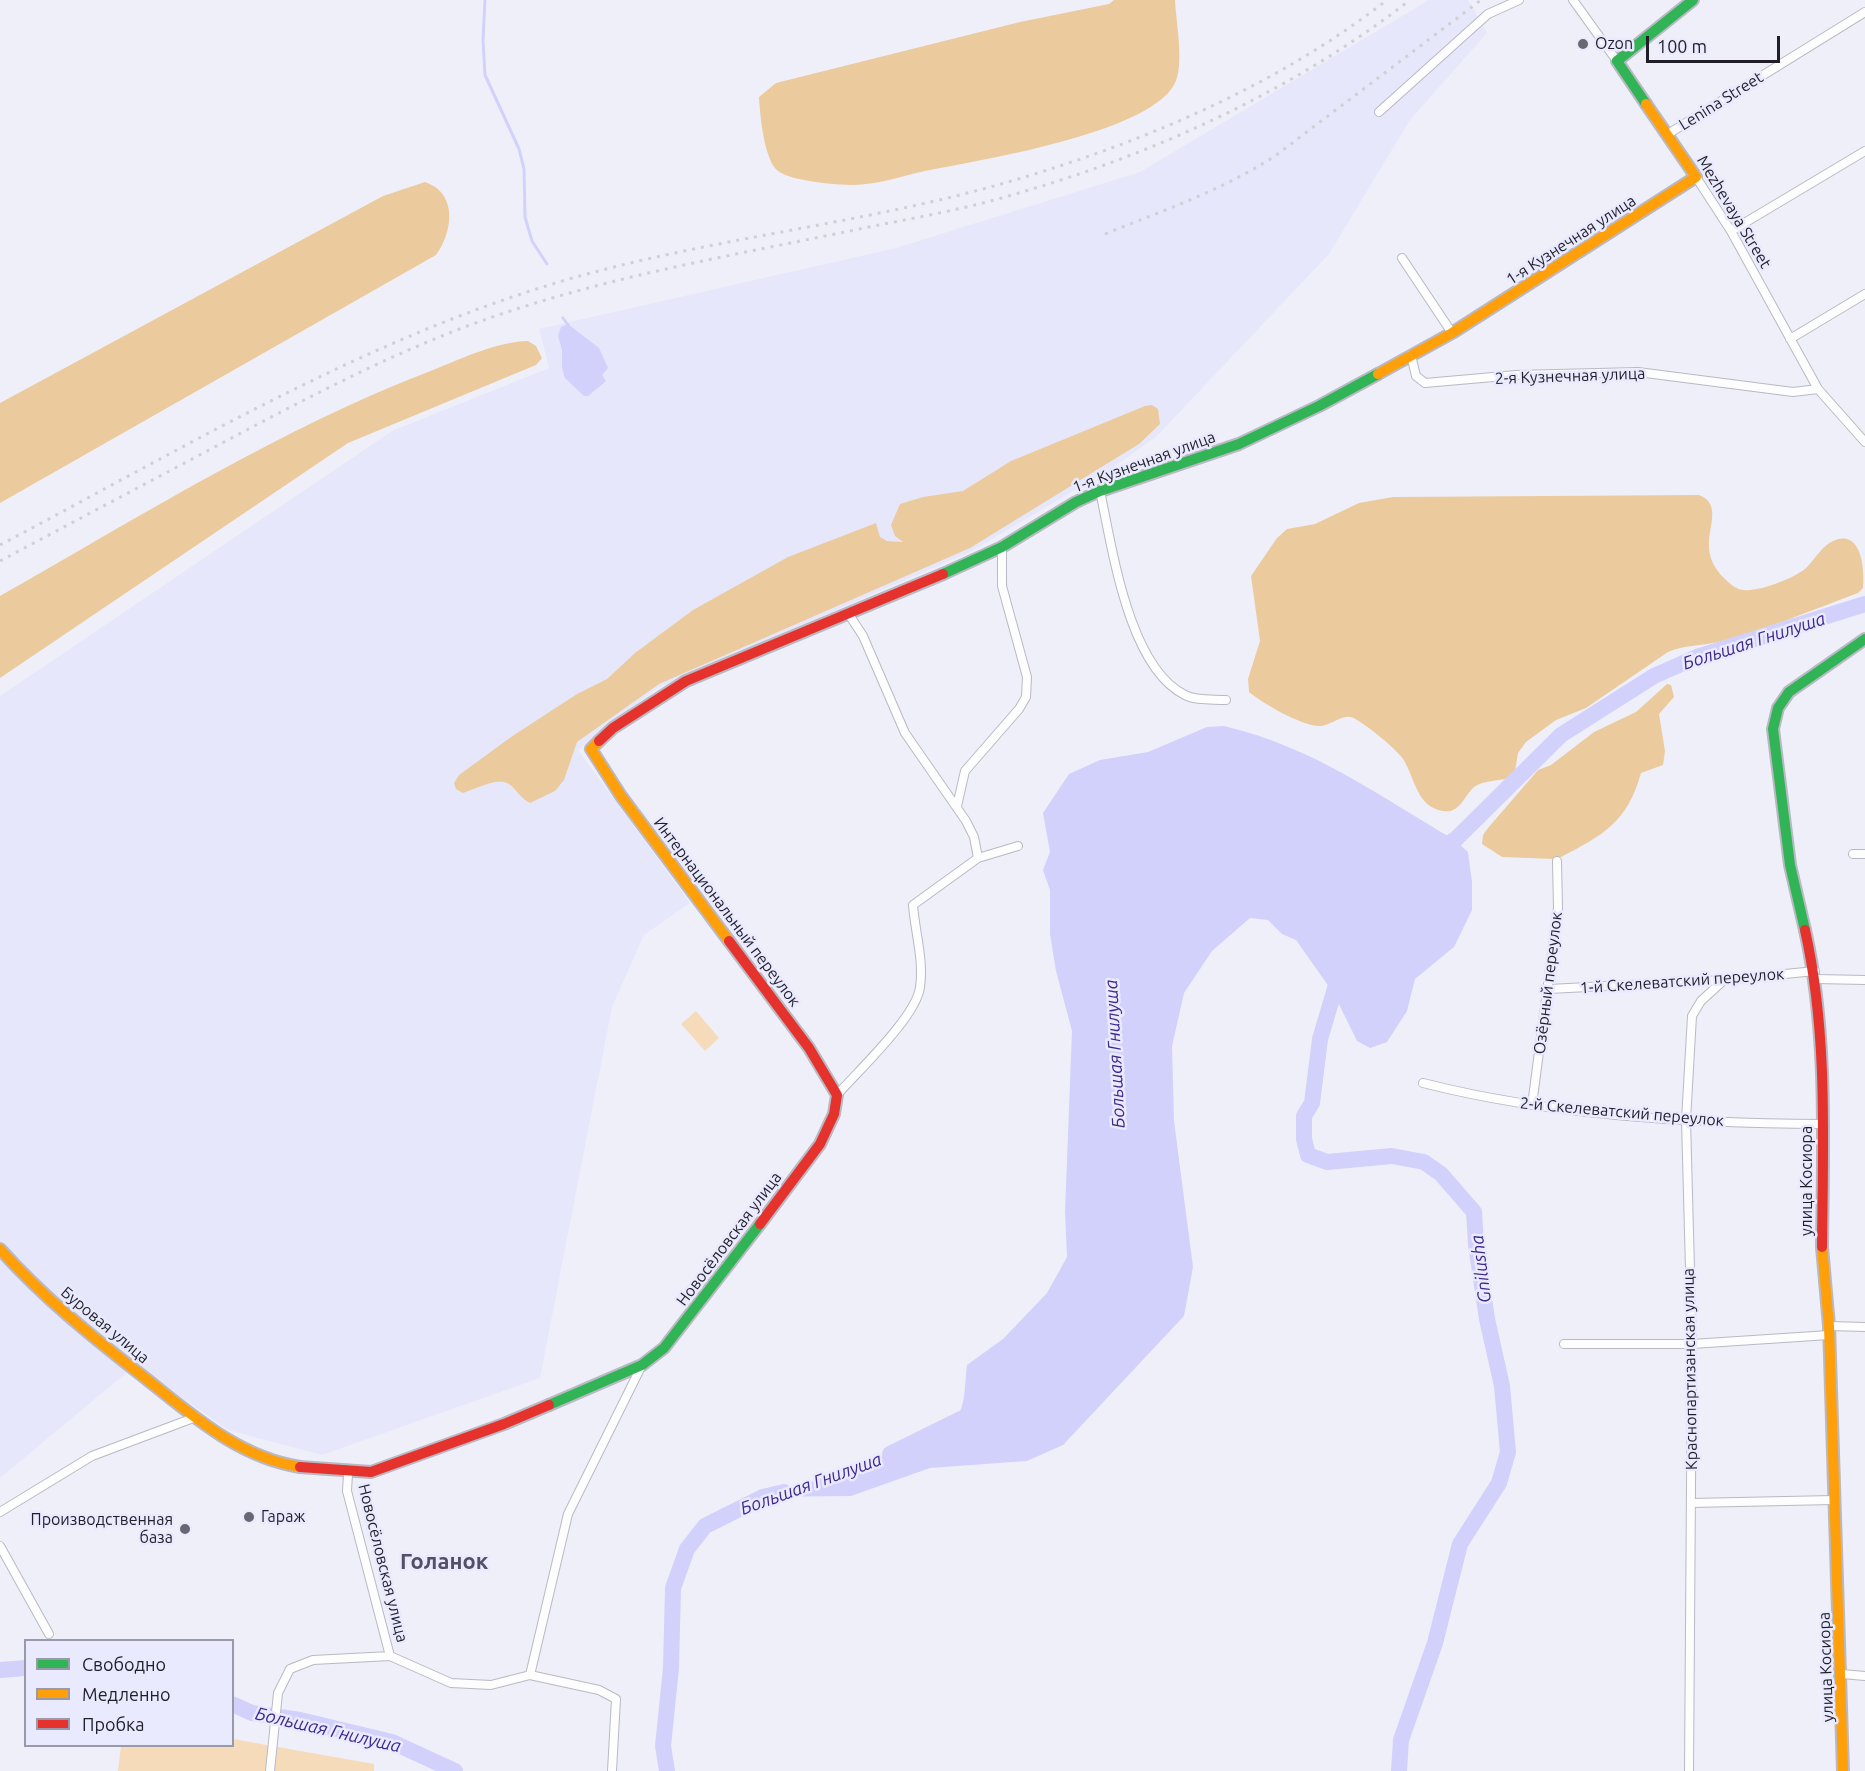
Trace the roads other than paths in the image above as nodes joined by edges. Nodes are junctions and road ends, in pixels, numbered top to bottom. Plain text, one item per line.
1 (1519, 0) edge
2 (1573, 0) edge
3 (1693, 0) edge
4 (1865, 12) edge
5 (1617, 62) junction
6 (1379, 112) dead end
7 (1668, 134) junction
8 (1865, 151) edge
9 (1696, 177) junction
10 (1731, 231) junction
11 (1402, 258) dead end
12 (1865, 294) edge
13 (1452, 333) junction
14 (1790, 339) junction
15 (1411, 355) junction
16 (1818, 389) junction
17 (1865, 442) edge
18 (1100, 491) junction
19 (1002, 547) junction
20 (848, 613) junction
21 (1865, 639) edge
22 (1226, 700) dead end
23 (591, 749) joint
24 (957, 806) junction
25 (1018, 846) dead end
26 (1853, 854) dead end
27 (1865, 854) edge
28 (978, 858) junction
29 (1557, 861) dead end
30 (1816, 975) junction
31 (1724, 980) junction
32 (1865, 980) edge
33 (1549, 989) junction
34 (1423, 1083) dead end
35 (837, 1095) junction
36 (1532, 1105) junction
37 (1686, 1120) junction
38 (1823, 1124) junction
39 (0, 1249) edge
40 (1865, 1327) edge
41 (1829, 1331) junction
42 (1564, 1344) dead end
43 (1692, 1344) junction
44 (642, 1365) junction
45 (196, 1417) junction
46 (348, 1474) junction
47 (1833, 1500) junction
48 (1691, 1503) junction
49 (0, 1512) edge
50 (0, 1546) edge
51 (49, 1634) dead end
52 (390, 1656) junction
53 (1842, 1674) junction
54 (530, 1675) junction
55 (1865, 1676) edge
56 (270, 1771) edge
57 (612, 1771) edge
58 (1689, 1771) edge
59 (1843, 1771) edge

1 - 6 street
2 - 5 street, Mezhevaya Street
3 - 5 street
4 - 7 street, Lenina Street
5 - 7 street, Mezhevaya Street
7 - 9 street, Mezhevaya Street
8 - 10 street
9 - 10 street, Mezhevaya Street
9 - 13 street, 1-я Кузнечная улица
10 - 14 street, Mezhevaya Street
11 - 13 street
12 - 14 street
13 - 15 street, 1-я Кузнечная улица
14 - 16 street, Mezhevaya Street
15 - 16 street, 2-я Кузнечная улица
15 - 18 street, 1-я Кузнечная улица
16 - 17 street, Mezhevaya Street
18 - 19 street, 1-я Кузнечная улица
18 - 22 street
19 - 20 street, 1-я Кузнечная улица
19 - 24 street
20 - 23 street, 1-я Кузнечная улица
20 - 24 street
21 - 30 street, улица Косиора
23 - 35 street, Интернациональный переулок
24 - 28 street
25 - 28 street, Новосёловская улица
26 - 27 street
28 - 35 street, Новосёловская улица
29 - 33 street, Озёрный переулок
30 - 31 street, 1-й Скелеватский переулок
30 - 32 street, 1-й Скелеватский переулок
30 - 38 street, улица Косиора
31 - 33 street, 1-й Скелеватский переулок
31 - 37 street, Краснопартизанская улица
33 - 36 street, Озёрный переулок
34 - 36 street, 2-й Скелеватский переулок
35 - 44 street, Новосёловская улица
36 - 37 street, 2-й Скелеватский переулок
37 - 38 street, 2-й Скелеватский переулок
37 - 43 street, Краснопартизанская улица
38 - 41 street, улица Косиора
39 - 45 street, Буровая улица
40 - 41 street
41 - 43 street
41 - 47 street, улица Косиора
42 - 43 street
43 - 48 street, Краснопартизанская улица
44 - 46 street, Буровая улица
44 - 54 street, Новосёловская улица
45 - 46 street, Буровая улица
45 - 49 street
46 - 52 street, Новосёловская улица
47 - 48 street
47 - 53 street, улица Косиора
48 - 58 street, Краснопартизанская улица
50 - 51 street
52 - 54 street, Новосёловская улица
52 - 56 street
53 - 55 street
53 - 59 street, улица Косиора
54 - 57 street, Новосёловская улица

